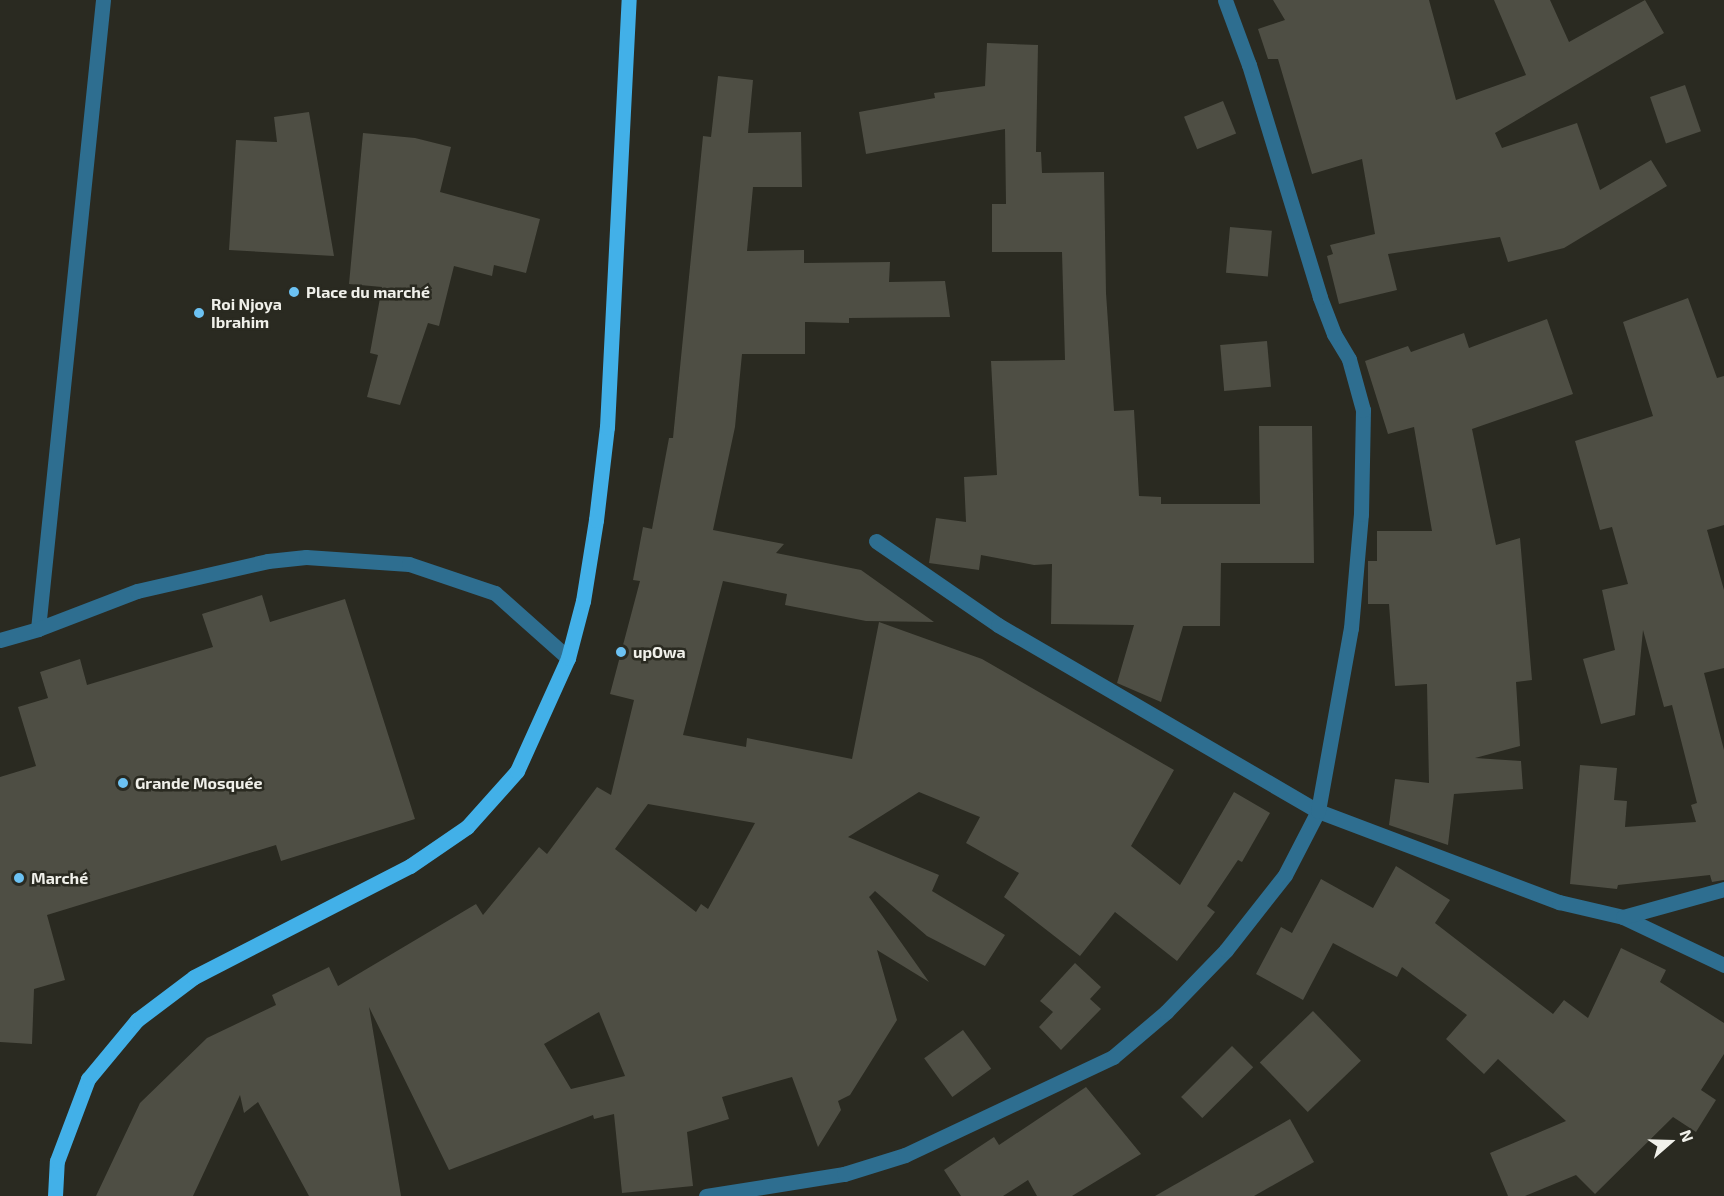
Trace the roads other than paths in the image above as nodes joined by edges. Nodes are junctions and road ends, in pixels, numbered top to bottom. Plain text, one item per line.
1 (103, 0) edge
2 (629, 0) edge
3 (1225, 0) edge
4 (876, 541) dead end
5 (38, 629) junction
6 (0, 640) edge
7 (568, 658) junction
8 (1318, 811) junction
9 (1724, 889) edge
10 (1623, 917) junction
11 (1724, 965) edge
12 (55, 1196) edge
13 (706, 1196) edge

1 - 5 street
2 - 7 main road
3 - 8 street
4 - 8 street
5 - 6 street
5 - 7 street
7 - 12 main road
8 - 10 street
8 - 13 street
9 - 10 street
10 - 11 street

